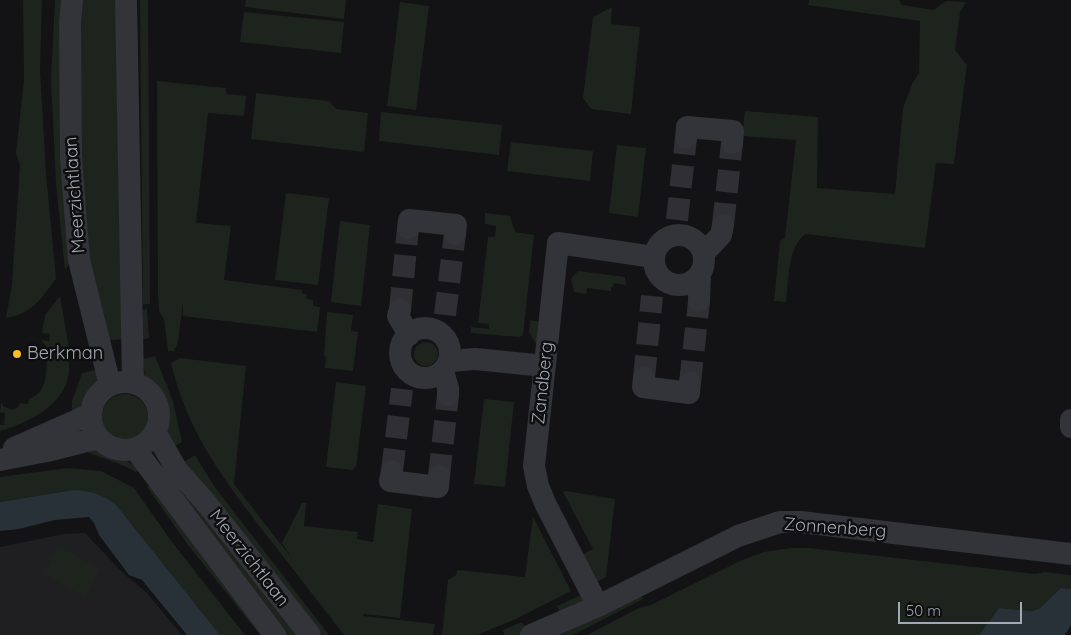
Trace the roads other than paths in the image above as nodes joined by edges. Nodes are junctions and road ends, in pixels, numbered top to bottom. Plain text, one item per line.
1 (72, 0) edge
2 (126, 0) edge
3 (686, 138) dead end
4 (732, 143) dead end
5 (723, 225) tunnel mouth
6 (408, 228) dead end
7 (455, 234) dead end
8 (655, 264) junction
9 (702, 264) junction
10 (652, 296) tunnel mouth
11 (699, 301) tunnel mouth
12 (400, 310) tunnel mouth
13 (409, 335) junction
14 (446, 366) junction
15 (545, 366) junction
16 (644, 378) dead end
17 (133, 383) junction
18 (690, 383) dead end
19 (110, 386) junction
20 (448, 395) tunnel mouth
21 (90, 414) junction
22 (1071, 420) edge
23 (1071, 427) edge
24 (155, 432) junction
25 (98, 438) junction
26 (135, 449) junction
27 (0, 455) edge
28 (0, 460) edge
29 (392, 471) dead end
30 (439, 476) dead end
31 (1071, 554) edge
32 (598, 606) junction
33 (275, 635) edge
34 (310, 635) edge
35 (532, 635) edge

1 - 19 street, Meerzichtlaan
2 - 17 street
3 - 4 street
5 - 9 street, Zandberg
6 - 7 street
8 - 9 street, Zandberg
8 - 9 street
8 - 10 street
8 - 15 street, Zandberg
9 - 11 street
12 - 13 street
13 - 14 street
13 - 14 street
14 - 15 street
14 - 20 street
15 - 32 street, Zandberg
16 - 18 street
17 - 19 street
17 - 24 street
19 - 21 street
21 - 25 street
21 - 27 street
22 - 23 street
24 - 26 street
24 - 34 street, Meerzichtlaan
25 - 26 street
25 - 28 street
26 - 33 street, Meerzichtlaan
29 - 30 street
31 - 32 street, Zonnenberg
32 - 35 street, Zonnenberg

